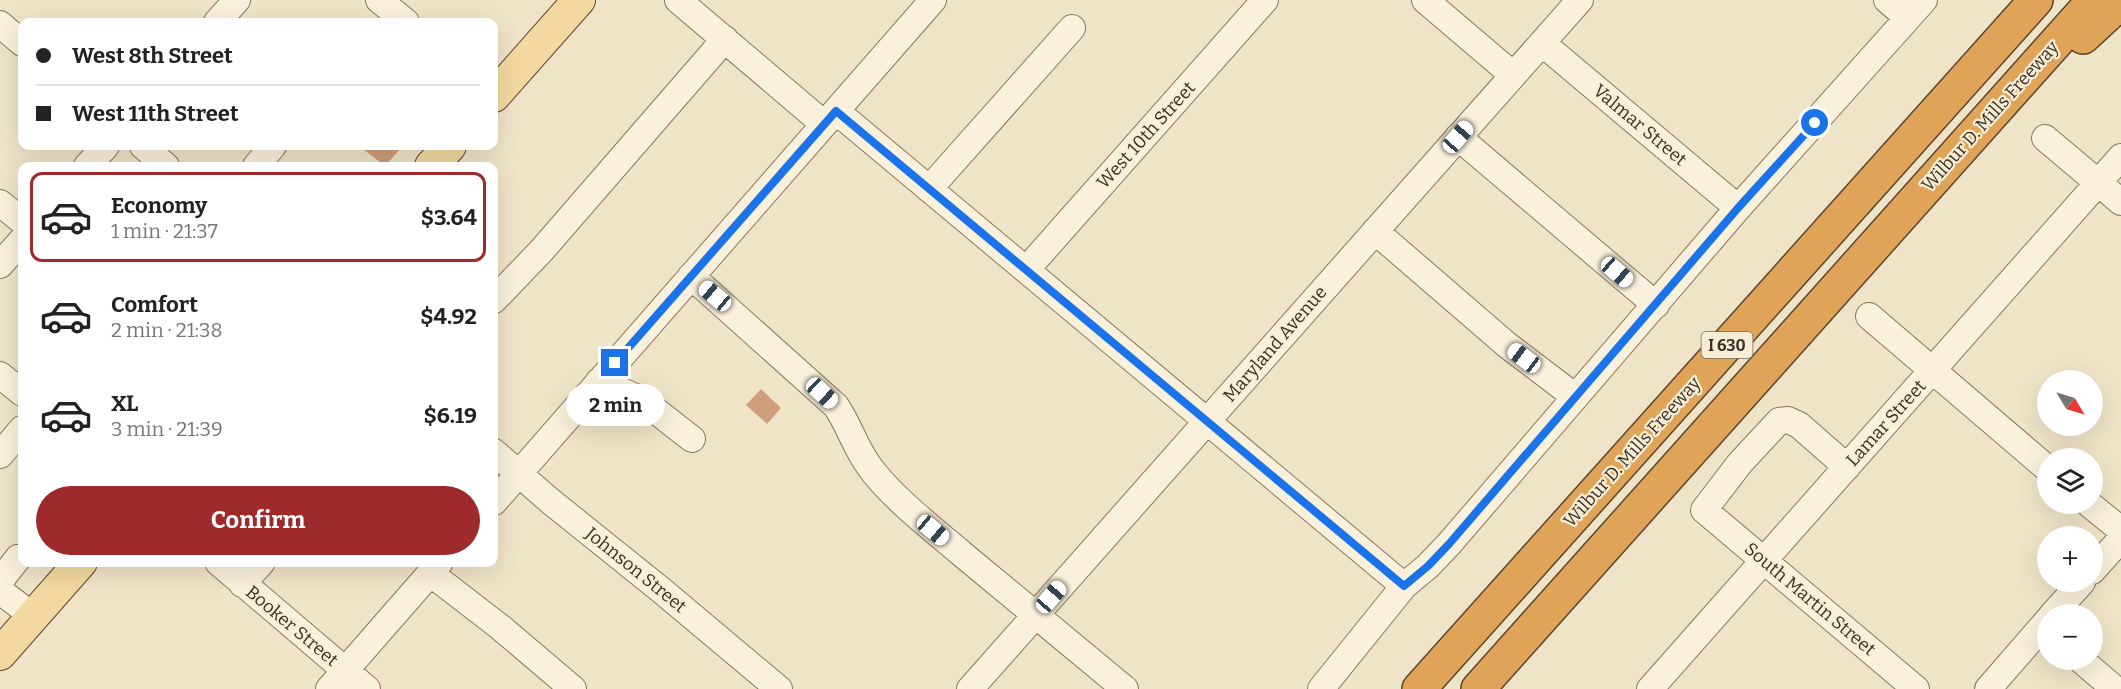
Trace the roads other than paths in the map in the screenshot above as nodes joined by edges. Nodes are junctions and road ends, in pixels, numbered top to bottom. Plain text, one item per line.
1 (237, 0) edge
2 (579, 0) edge
3 (678, 0) edge
4 (933, 0) edge
5 (1265, 0) edge
6 (1425, 0) edge
7 (1580, 0) edge
8 (1887, 0) edge
9 (2014, 0) edge
10 (2036, 0) edge
11 (2094, 0) edge
12 (2121, 2) edge
13 (1916, 9) edge
14 (221, 18) edge
15 (0, 24) edge
16 (1072, 28) dead end
17 (724, 39) junction
18 (18, 40) edge
19 (1542, 43) junction
20 (1513, 75) junction
21 (498, 91) edge
22 (830, 117) junction
23 (1458, 137) junction
24 (2044, 138) dead end
25 (102, 150) edge
26 (147, 150) edge
27 (270, 150) edge
28 (446, 150) edge
29 (1960, 150) junction
30 (2121, 157) edge
31 (91, 162) edge
32 (161, 162) edge
33 (259, 162) edge
34 (435, 162) edge
35 (2098, 183) junction
36 (929, 189) junction
37 (2121, 202) edge
38 (0, 203) edge
39 (1738, 208) junction
40 (18, 218) edge
41 (1375, 231) junction
42 (1823, 237) junction
43 (18, 245) edge
44 (0, 265) edge
45 (1026, 270) junction
46 (691, 276) junction
47 (498, 296) edge
48 (1656, 305) junction
49 (1869, 316) dead end
50 (1932, 372) junction
51 (0, 375) edge
52 (599, 381) junction
53 (18, 390) edge
54 (1574, 396) junction
55 (1207, 421) junction
56 (1709, 431) junction
57 (18, 434) edge
58 (692, 440) dead end
59 (0, 455) edge
60 (498, 456) edge
61 (2037, 461) edge
62 (1847, 467) junction
63 (518, 474) junction
64 (498, 497) edge
65 (2101, 514) edge
66 (2121, 530) edge
67 (2121, 539) edge
68 (18, 558) dead end
69 (2103, 559) edge
70 (1764, 560) junction
71 (77, 567) edge
72 (223, 567) edge
73 (257, 567) edge
74 (435, 568) edge
75 (0, 580) edge
76 (242, 584) junction
77 (1404, 586) junction
78 (0, 591) edge
79 (2073, 592) edge
80 (2063, 604) edge
81 (1035, 615) junction
82 (33, 616) junction
83 (2037, 634) edge
84 (0, 654) edge
85 (2093, 670) edge
86 (337, 680) edge
87 (367, 689) edge
88 (573, 689) edge
89 (778, 689) edge
90 (970, 689) edge
91 (1125, 689) edge
92 (1321, 689) edge
93 (1419, 689) edge
94 (1478, 689) edge
95 (1507, 689) edge
96 (1650, 689) edge
97 (1916, 689) edge
98 (1988, 689) edge
99 (2115, 689) edge

1 - 14 street
2 - 21 main road
3 - 17 street
4 - 22 street
5 - 45 street, West 10th Street
6 - 20 street
7 - 19 street, Maryland Avenue
8 - 13 street
9 - 42 highway
10 - 42 highway, Wilbur D. Mills Freeway / I 630
11 - 29 highway, Wilbur D. Mills Freeway / I 630
12 - 29 highway
13 - 39 street
15 - 18 street
16 - 36 street
17 - 22 street
17 - 47 street
19 - 20 street, Maryland Avenue
19 - 39 street, Valmar Street
20 - 23 street, Maryland Avenue
22 - 36 street
22 - 46 street
23 - 41 street, Maryland Avenue
23 - 48 street
24 - 35 street
25 - 31 street
26 - 32 street
27 - 33 street
28 - 34 main road
29 - 56 highway, Wilbur D. Mills Freeway / I 630
30 - 35 street, Lamar Street
35 - 37 street
35 - 50 street, Lamar Street
36 - 45 street
38 - 40 street
39 - 48 street
41 - 54 street
41 - 55 street, Maryland Avenue
42 - 93 highway, Wilbur D. Mills Freeway / I 630
43 - 44 street
45 - 55 street
46 - 52 street
46 - 81 street
48 - 54 street
49 - 50 street
50 - 61 street
50 - 62 street, Lamar Street
51 - 53 street
52 - 58 street
52 - 63 street
54 - 77 street
55 - 77 street
55 - 81 street, Maryland Avenue
56 - 94 highway, Wilbur D. Mills Freeway / I 630
56 - 95 highway
57 - 59 street
60 - 63 street, Johnson Street
62 - 70 street, Lamar Street
62 - 70 street, South Martin Street
63 - 64 street
63 - 89 street, Johnson Street
65 - 66 street
67 - 69 street
68 - 75 street
70 - 96 street, Lamar Street
70 - 97 street, South Martin Street
71 - 82 main road
72 - 76 street, Booker Street
73 - 76 street
74 - 86 street
74 - 88 street
76 - 86 street, Booker Street
77 - 92 street
78 - 82 street
79 - 80 street
81 - 90 street, Maryland Avenue
81 - 91 street
82 - 84 main road
83 - 98 street
85 - 99 street
86 - 87 street, Booker Street

